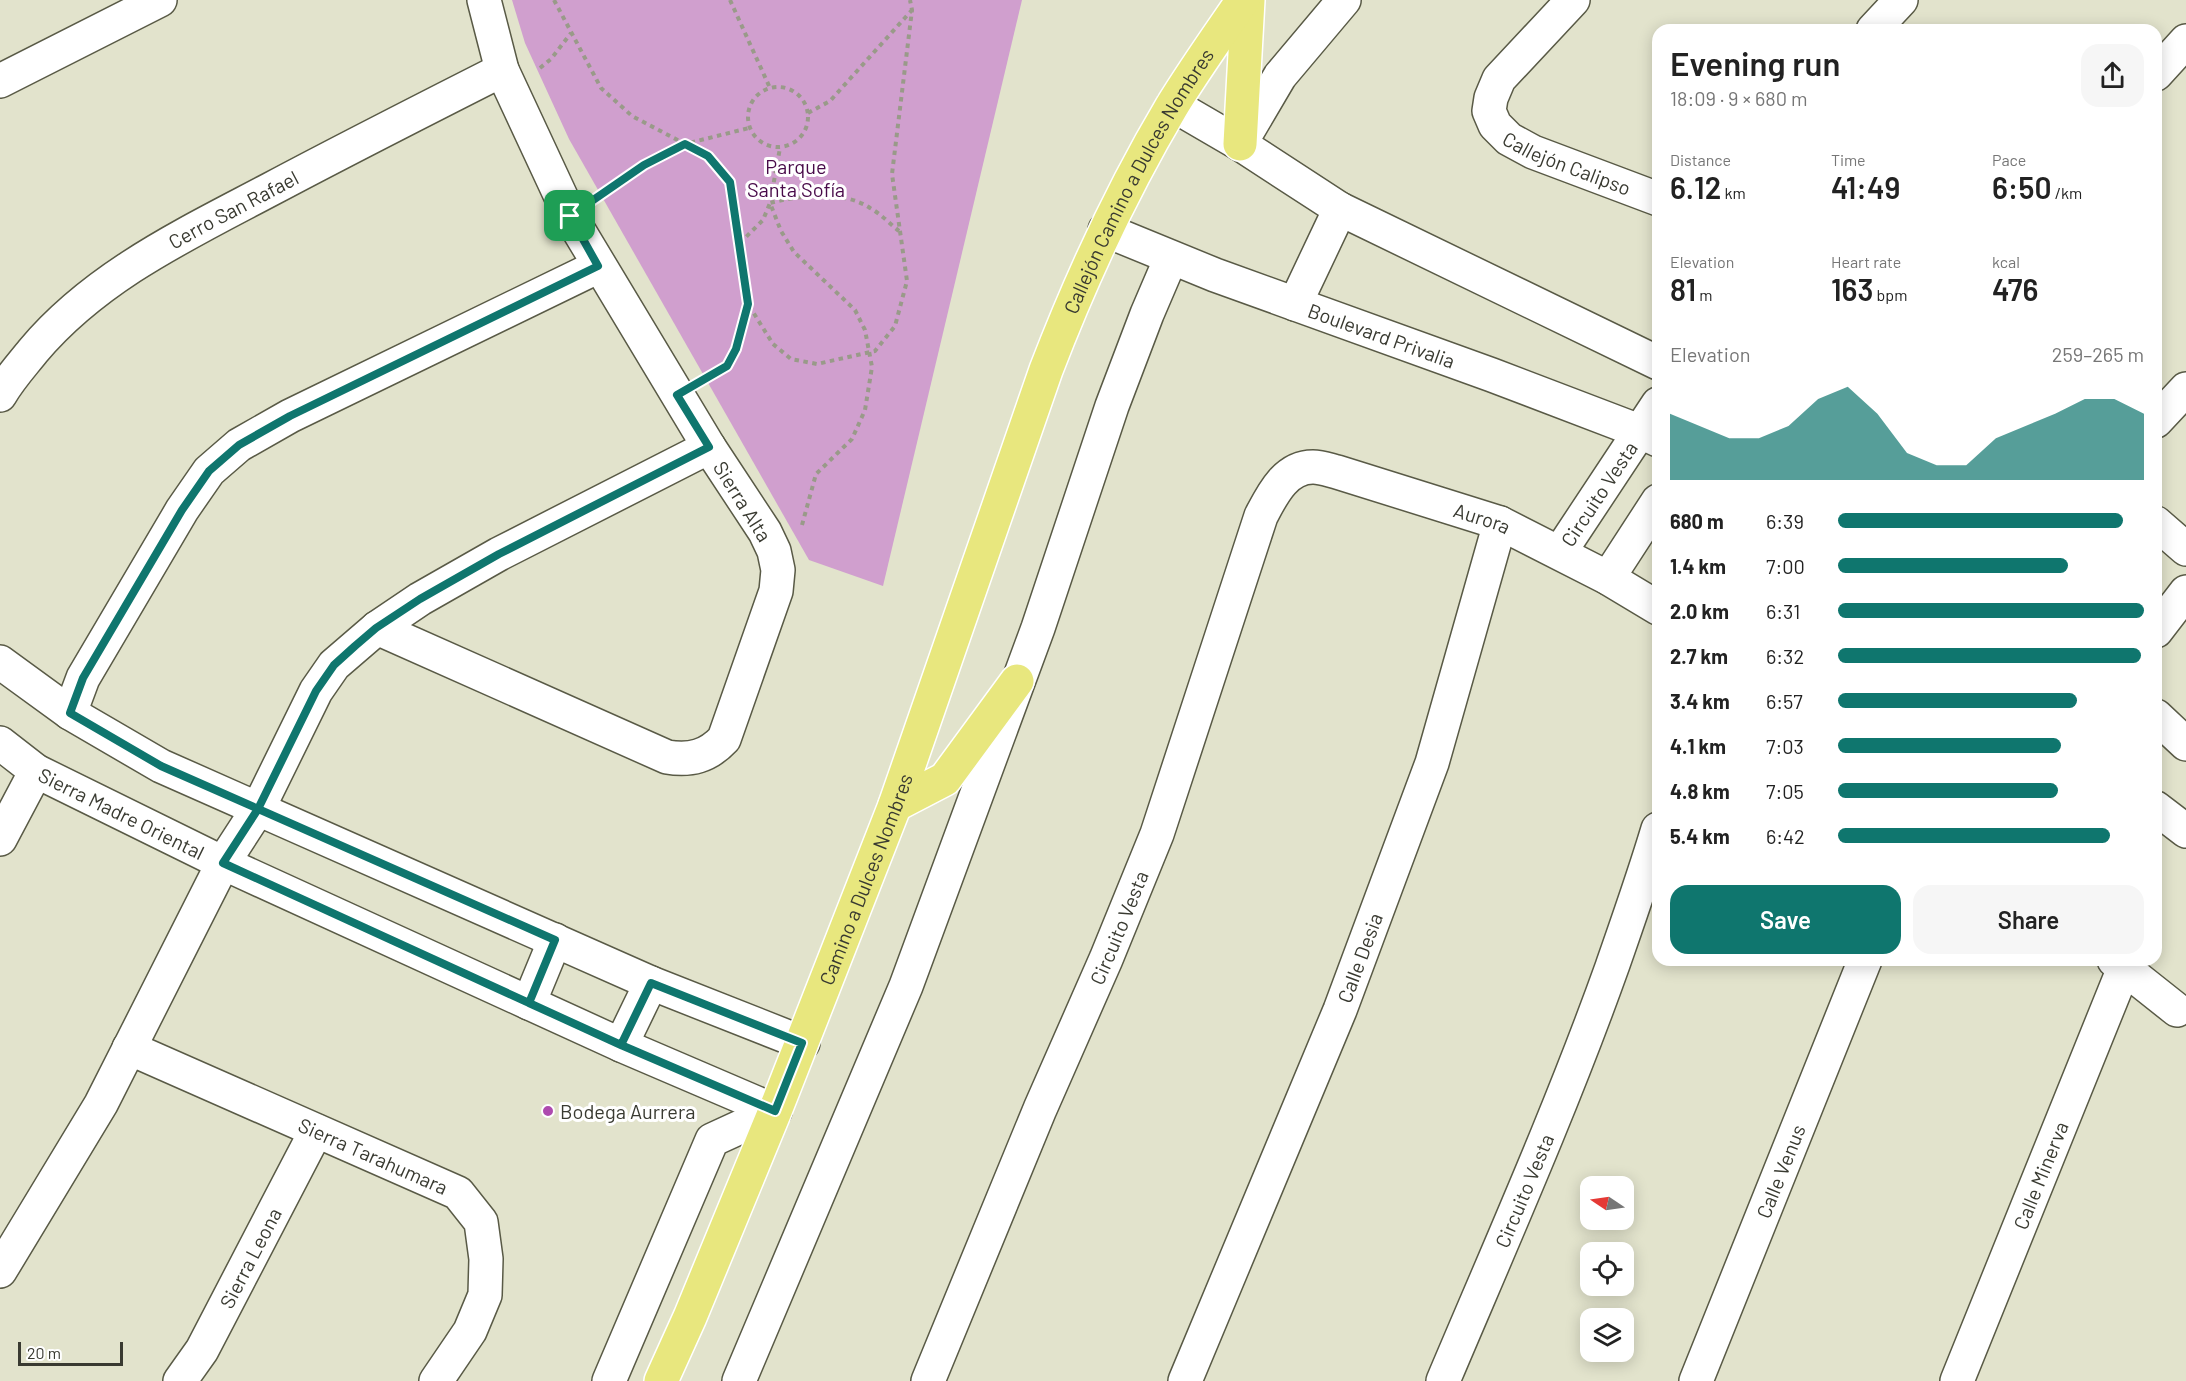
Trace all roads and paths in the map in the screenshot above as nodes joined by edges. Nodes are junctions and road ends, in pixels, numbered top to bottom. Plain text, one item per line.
1 (160, 0) edge
2 (484, 0) edge
3 (554, 0) edge
4 (730, 0) edge
5 (910, 0) edge
6 (1243, 0) edge
7 (1248, 0) edge
8 (1344, 0) edge
9 (1573, 0) edge
10 (1901, 0) edge
11 (912, 10) junction
12 (1879, 24) edge
13 (571, 33) junction
14 (2186, 41) edge
15 (2162, 67) edge
16 (0, 81) edge
17 (507, 81) junction
18 (770, 88) junction
19 (1173, 105) junction
20 (808, 113) junction
21 (749, 128) junction
22 (685, 144) junction
23 (1240, 144) junction
24 (780, 148) junction
25 (1652, 197) edge
26 (770, 203) junction
27 (1340, 209) junction
28 (570, 216) junction
29 (1106, 230) junction
30 (900, 232) junction
31 (740, 243) junction
32 (1171, 258) junction
33 (598, 266) junction
34 (748, 304) junction
35 (1295, 304) junction
36 (869, 352) junction
37 (1652, 360) edge
38 (1046, 370) joint
39 (2, 384) edge
40 (2186, 389) edge
41 (677, 395) junction
42 (2162, 415) edge
43 (1648, 436) edge
44 (709, 447) junction
45 (1295, 472) joint
46 (1652, 510) edge
47 (1500, 523) junction
48 (774, 551) junction
49 (1560, 552) junction
50 (1608, 578) junction
51 (2186, 592) edge
52 (1652, 604) edge
53 (2162, 623) edge
54 (376, 628) junction
55 (0, 662) edge
56 (1017, 681) junction
57 (70, 713) junction
58 (2162, 722) edge
59 (0, 743) edge
60 (2186, 744) edge
61 (36, 771) junction
62 (895, 806) junction
63 (258, 809) junction
64 (2162, 813) edge
65 (2186, 831) edge
66 (0, 839) edge
67 (1652, 850) edge
68 (223, 863) junction
69 (555, 940) junction
70 (1863, 966) edge
71 (2118, 966) edge
72 (2122, 966) edge
73 (651, 983) junction
74 (529, 1003) junction
75 (2177, 1010) dead end
76 (802, 1043) junction
77 (621, 1045) junction
78 (129, 1048) junction
79 (775, 1111) junction
80 (316, 1131) junction
81 (0, 1271) edge
82 (180, 1381) edge
83 (436, 1381) edge
84 (609, 1381) edge
85 (661, 1381) edge
86 (739, 1381) edge
87 (928, 1381) edge
88 (1185, 1381) edge
89 (1443, 1381) edge
90 (1696, 1381) edge
91 (1956, 1381) edge

1 - 16 street
2 - 17 street, Sierra Alta
3 - 13 path
4 - 18 path
5 - 11 path
6 - 19 main road, Callejón Camino a Dulces Nombres
7 - 23 main road
8 - 23 street
9 - 25 street, Callejón Calipso
10 - 12 street
11 - 20 path
11 - 30 path
13 - 17 path
13 - 22 path
14 - 15 street
17 - 28 street, Sierra Alta
17 - 39 street, Cerro San Rafael
18 - 20 path
18 - 21 path
19 - 23 street
19 - 29 main road, Callejón Camino a Dulces Nombres
20 - 24 path
21 - 22 path
21 - 24 path
22 - 28 path
22 - 31 path
23 - 27 street
24 - 26 path
26 - 30 path
26 - 31 path
26 - 36 path
27 - 35 street
27 - 37 street
28 - 33 street, Sierra Alta
29 - 32 street, Boulevard Privalia
29 - 38 main road, Callejón Camino a Dulces Nombres
30 - 36 path
31 - 34 path
32 - 35 street, Boulevard Privalia
32 - 56 street
33 - 41 street, Sierra Alta
33 - 57 street
34 - 36 path
34 - 41 path
35 - 43 street, Boulevard Privalia
36 - 48 path
38 - 62 main road, Camino a Dulces Nombres
40 - 42 street
41 - 44 street, Sierra Alta
43 - 49 street, Circuito Vesta
44 - 48 street, Sierra Alta
44 - 54 street
45 - 47 street, Aurora
45 - 87 street, Circuito Vesta
46 - 50 street
47 - 49 street, Aurora
47 - 88 street, Calle Desia
48 - 54 street, Sierra Alta
49 - 50 street, Aurora
50 - 52 street, Aurora
51 - 53 street
54 - 63 street
55 - 57 street
56 - 62 main road
56 - 86 street
57 - 63 street
58 - 60 street
59 - 61 street, Sierra Madre Oriental
61 - 66 street
61 - 68 street, Sierra Madre Oriental
62 - 76 main road, Camino a Dulces Nombres
63 - 68 street
63 - 69 street
64 - 65 street
67 - 89 street, Circuito Vesta
68 - 74 street, Sierra Madre Oriental
68 - 78 street
69 - 73 street
69 - 74 street
70 - 90 street, Calle Venus
71 - 91 street, Calle Minerva
72 - 75 street
73 - 76 street
73 - 77 street
74 - 77 street, Sierra Madre Oriental
76 - 79 main road, Camino a Dulces Nombres
77 - 79 street, Sierra Madre Oriental
78 - 80 street, Sierra Tarahumara
78 - 81 street
79 - 84 street
79 - 85 main road, Camino a Dulces Nombres
80 - 82 street, Sierra Leona
80 - 83 street, Sierra Tarahumara

